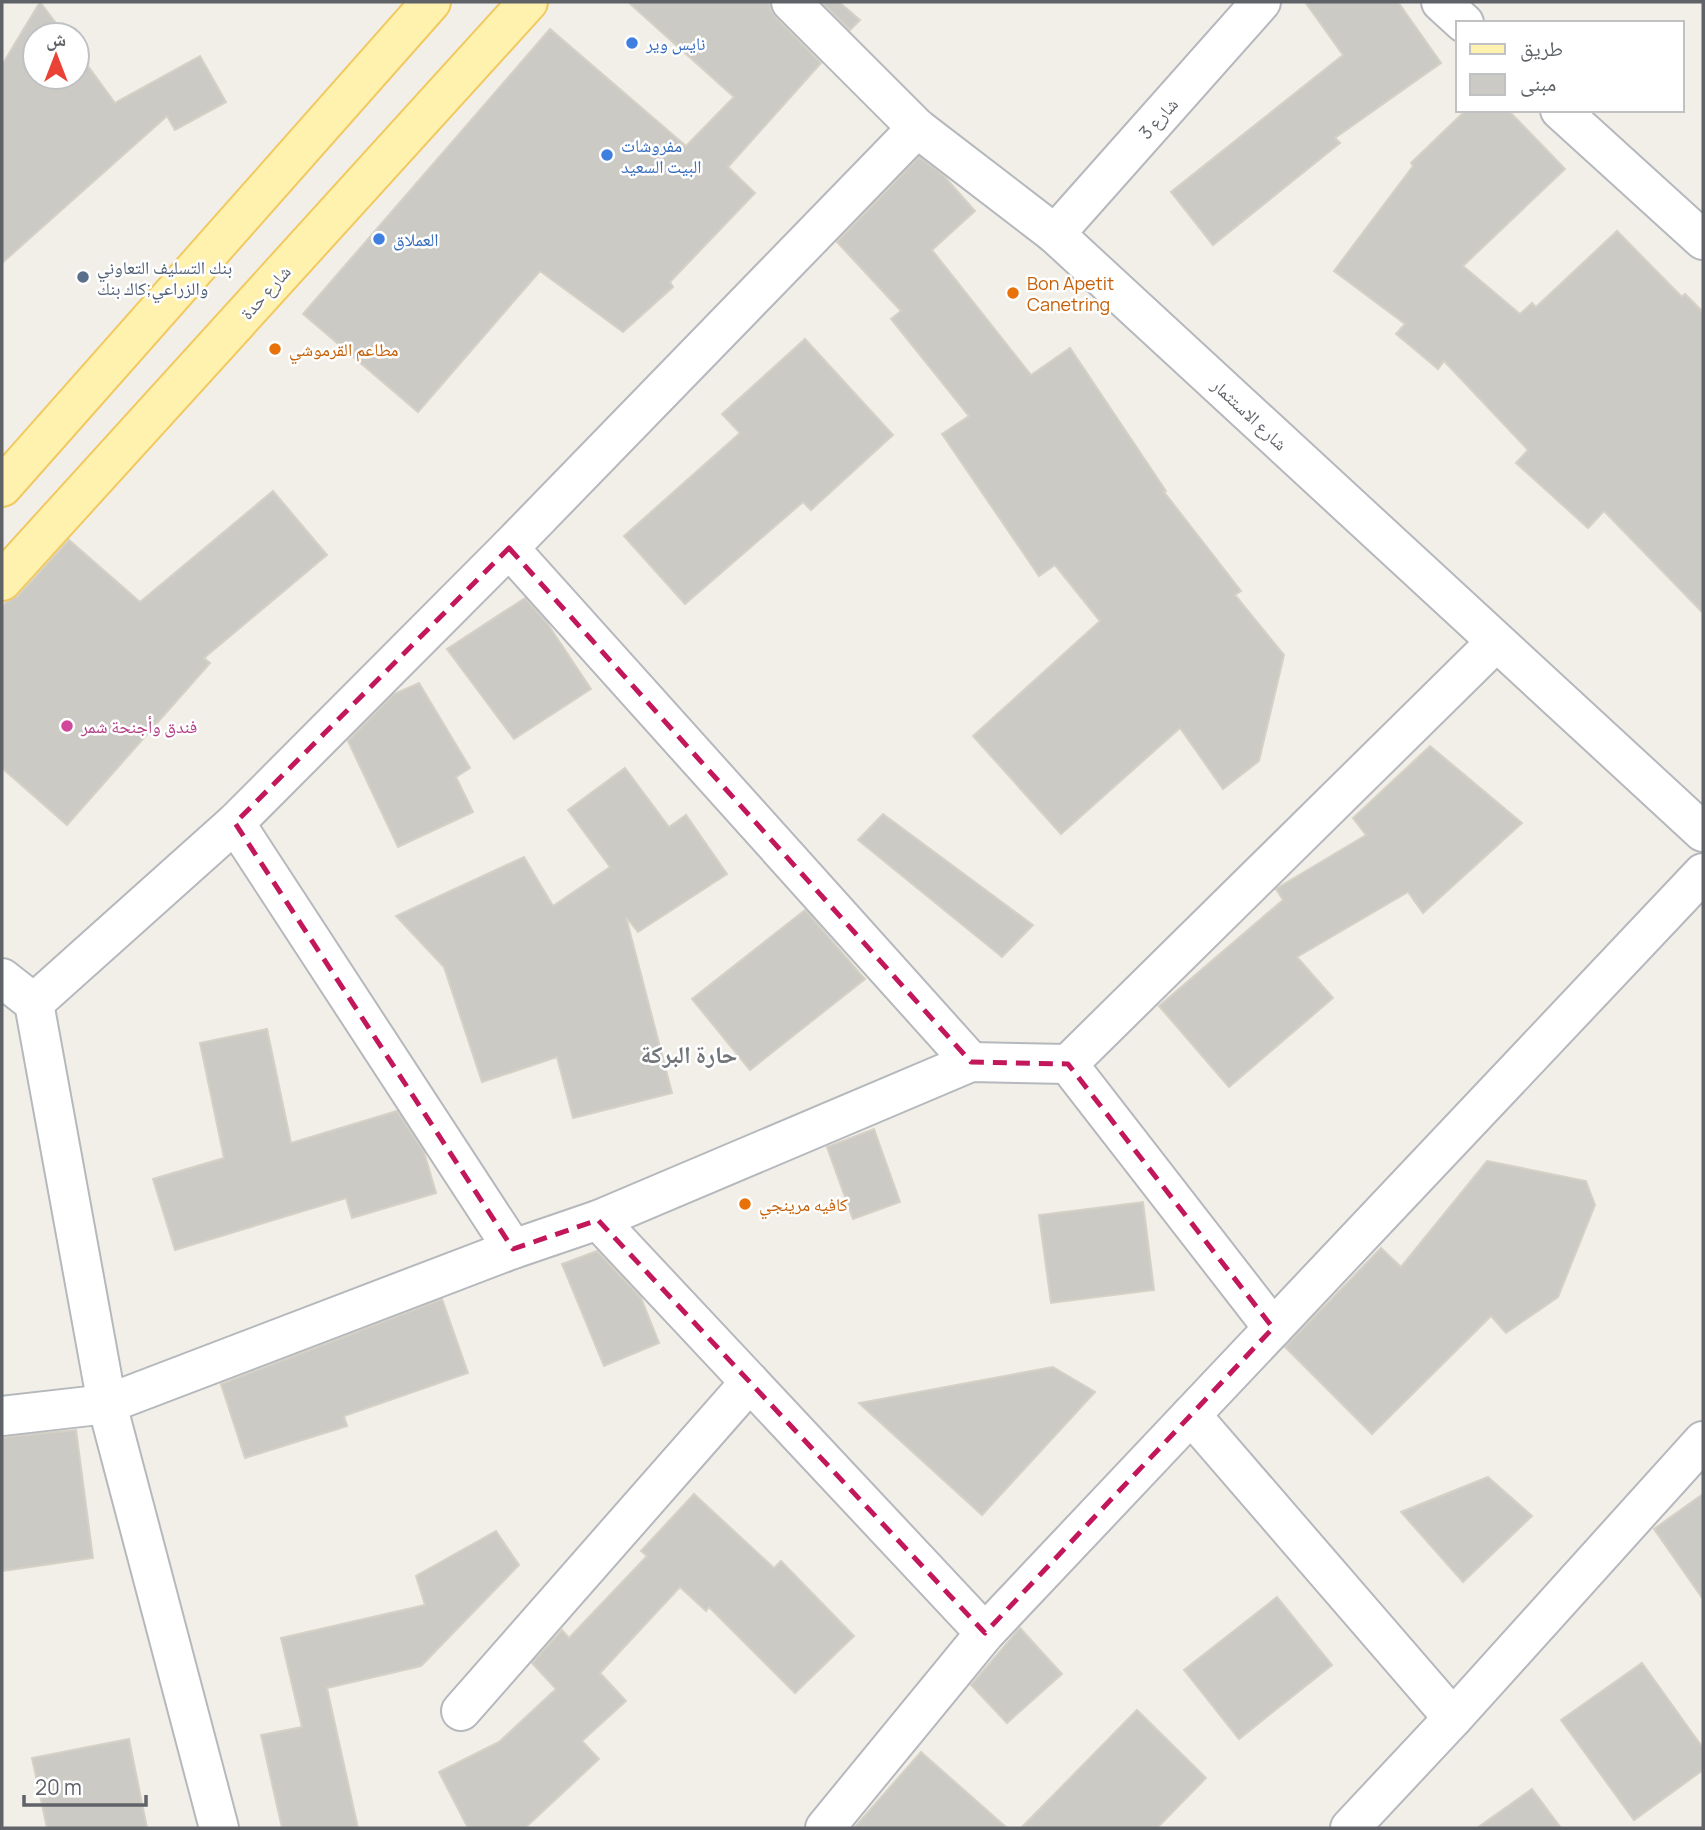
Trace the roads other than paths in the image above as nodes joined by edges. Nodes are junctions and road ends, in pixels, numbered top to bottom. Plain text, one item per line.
1 (431, 2) edge
2 (528, 2) edge
3 (791, 2) edge
4 (1261, 2) edge
5 (1441, 2) edge
6 (1462, 21) edge
7 (1562, 112) edge
8 (917, 128) junction
9 (1055, 234) junction
10 (1703, 240) edge
11 (2, 487) edge
12 (509, 548) junction
13 (2, 582) edge
14 (1496, 642) junction
15 (235, 823) junction
16 (1703, 832) edge
17 (1703, 873) edge
18 (2, 978) edge
19 (34, 1003) junction
20 (971, 1062) junction
21 (1068, 1064) junction
22 (598, 1220) junction
23 (513, 1250) junction
24 (1273, 1328) junction
25 (750, 1382) junction
26 (107, 1404) junction
27 (1191, 1415) junction
28 (2, 1416) edge
29 (1703, 1441) edge
30 (985, 1633) junction
31 (461, 1711) dead end
32 (1453, 1718) junction
33 (219, 1828) edge
34 (825, 1828) edge
35 (1350, 1828) edge

1 - 11 main road
2 - 13 main road, شارع حدة
3 - 8 street, شارع الاستثمار
4 - 9 street, شارع 3
5 - 6 street
7 - 10 street
8 - 9 street, شارع الاستثمار
8 - 12 street
9 - 14 street, شارع الاستثمار
12 - 15 street
12 - 20 street
14 - 16 street, شارع الاستثمار
14 - 21 street
15 - 19 street
15 - 23 street
17 - 24 street
18 - 19 street
19 - 26 street
20 - 21 street
20 - 22 street
21 - 24 street
22 - 23 street
22 - 25 street
23 - 26 street
24 - 27 street
25 - 30 street
25 - 31 street
26 - 28 street
26 - 33 street
27 - 30 street
27 - 32 street
29 - 32 street
30 - 34 street
32 - 35 street

